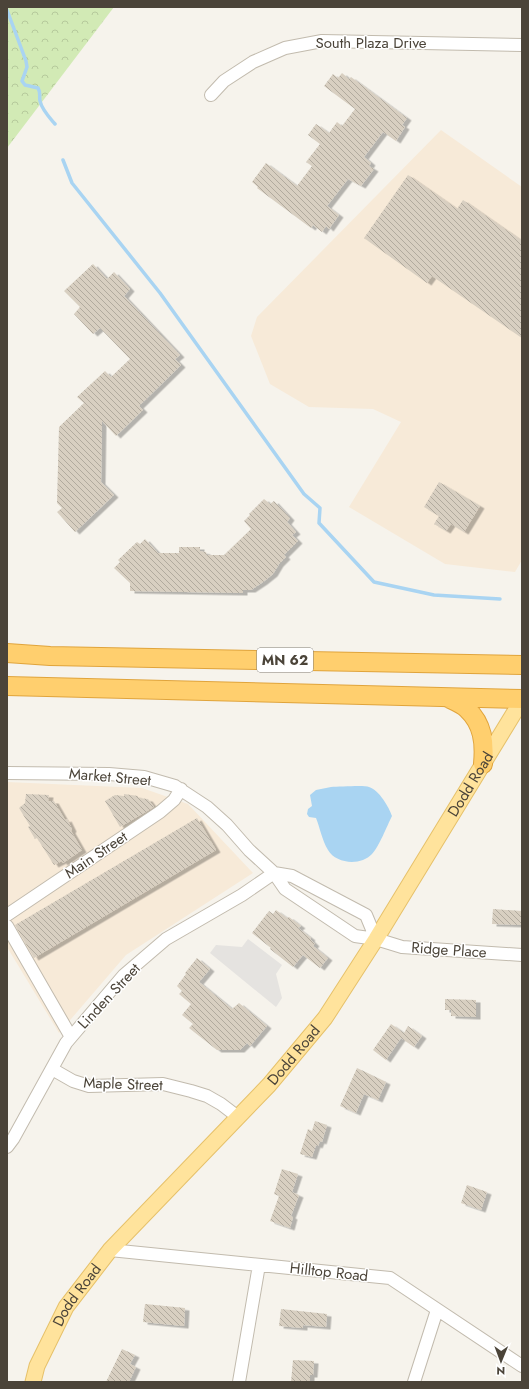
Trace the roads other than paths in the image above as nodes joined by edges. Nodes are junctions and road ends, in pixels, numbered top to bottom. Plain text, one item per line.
1 (522, 46) edge
2 (211, 95) dead end
3 (7, 653) edge
4 (522, 665) edge
5 (7, 686) edge
6 (447, 698) junction
7 (522, 700) edge
8 (483, 764) junction
9 (7, 773) edge
10 (181, 789) junction
11 (274, 873) junction
12 (7, 914) edge
13 (7, 926) edge
14 (376, 939) junction
15 (522, 955) edge
16 (71, 1037) junction
17 (52, 1069) junction
18 (238, 1117) junction
19 (7, 1147) edge
20 (110, 1250) junction
21 (259, 1265) junction
22 (437, 1310) junction
23 (522, 1366) edge
24 (33, 1382) edge
25 (239, 1382) edge
26 (414, 1382) edge

1 - 2 street, South Plaza Drive
3 - 4 highway, MN 62
5 - 6 highway, MN 62
6 - 7 highway, MN 62
6 - 8 highway
7 - 8 main road, Dodd Road
8 - 14 main road, Dodd Road
9 - 10 street, Market Street
10 - 11 street, Market Street
10 - 12 street, Main Street
11 - 14 street, Market Street
11 - 14 street
11 - 16 street, Linden Street
13 - 16 street
14 - 15 street, Ridge Place
14 - 18 main road, Dodd Road
16 - 17 street, Linden Street
17 - 18 street, Maple Street
17 - 19 street, Linden Street
18 - 20 main road, Dodd Road
20 - 21 street, Hilltop Road
20 - 24 main road, Dodd Road
21 - 22 street, Hilltop Road
21 - 25 street
22 - 23 street, Hilltop Road
22 - 26 street

